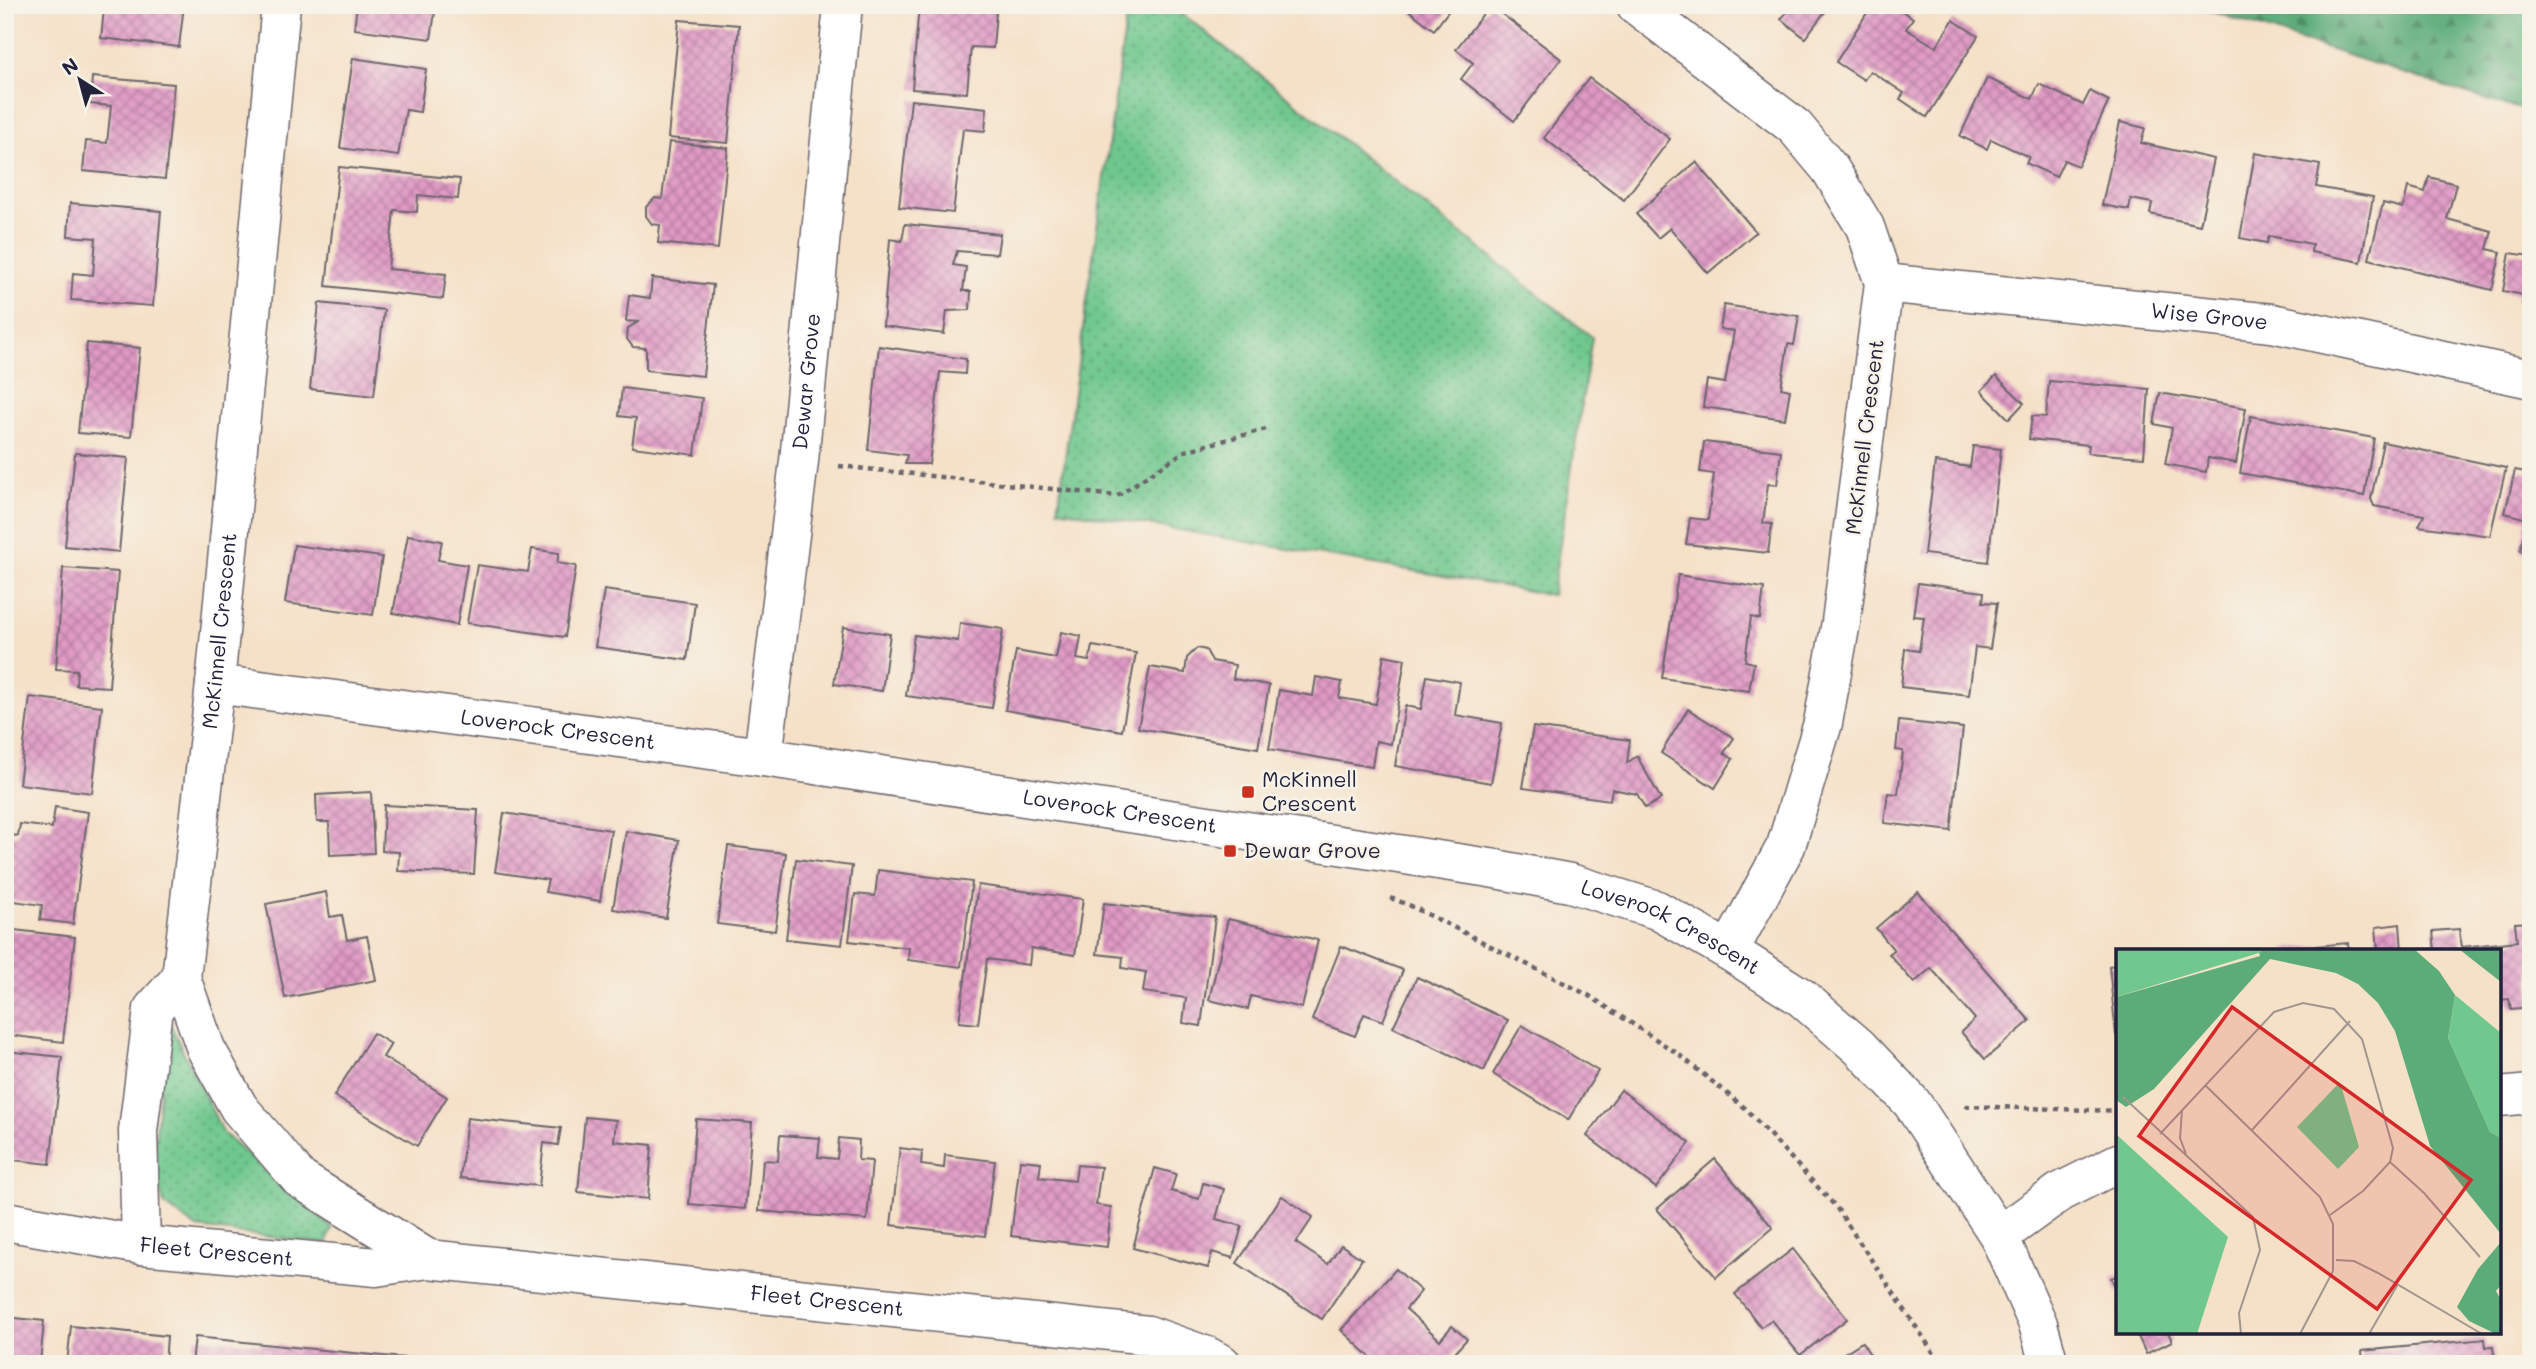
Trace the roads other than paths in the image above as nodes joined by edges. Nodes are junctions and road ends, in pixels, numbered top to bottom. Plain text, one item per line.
1 (281, 5) edge
2 (843, 5) edge
3 (1636, 5) edge
4 (1884, 283) junction
5 (2531, 379) edge
6 (215, 684) junction
7 (764, 757) junction
8 (1729, 951) junction
9 (181, 978) junction
10 (2531, 1094) edge
11 (2501, 1097) edge
12 (2116, 1164) edge
13 (5, 1221) edge
14 (1998, 1236) junction
15 (141, 1245) junction
16 (428, 1259) junction
17 (1222, 1364) edge
18 (2049, 1364) edge

1 - 6 street, McKinnell Crescent
2 - 7 street, Dewar Grove
3 - 4 street, McKinnell Crescent
4 - 5 street, Wise Grove
4 - 8 street, McKinnell Crescent
6 - 7 street, Loverock Crescent
6 - 9 street, McKinnell Crescent
7 - 8 street, Loverock Crescent
8 - 14 street, Loverock Crescent
9 - 15 street
9 - 16 street, Fleet Crescent
10 - 11 street
12 - 14 street
13 - 15 street, Fleet Crescent
14 - 18 street, Loverock Crescent
15 - 16 street, Fleet Crescent
16 - 17 street, Fleet Crescent

